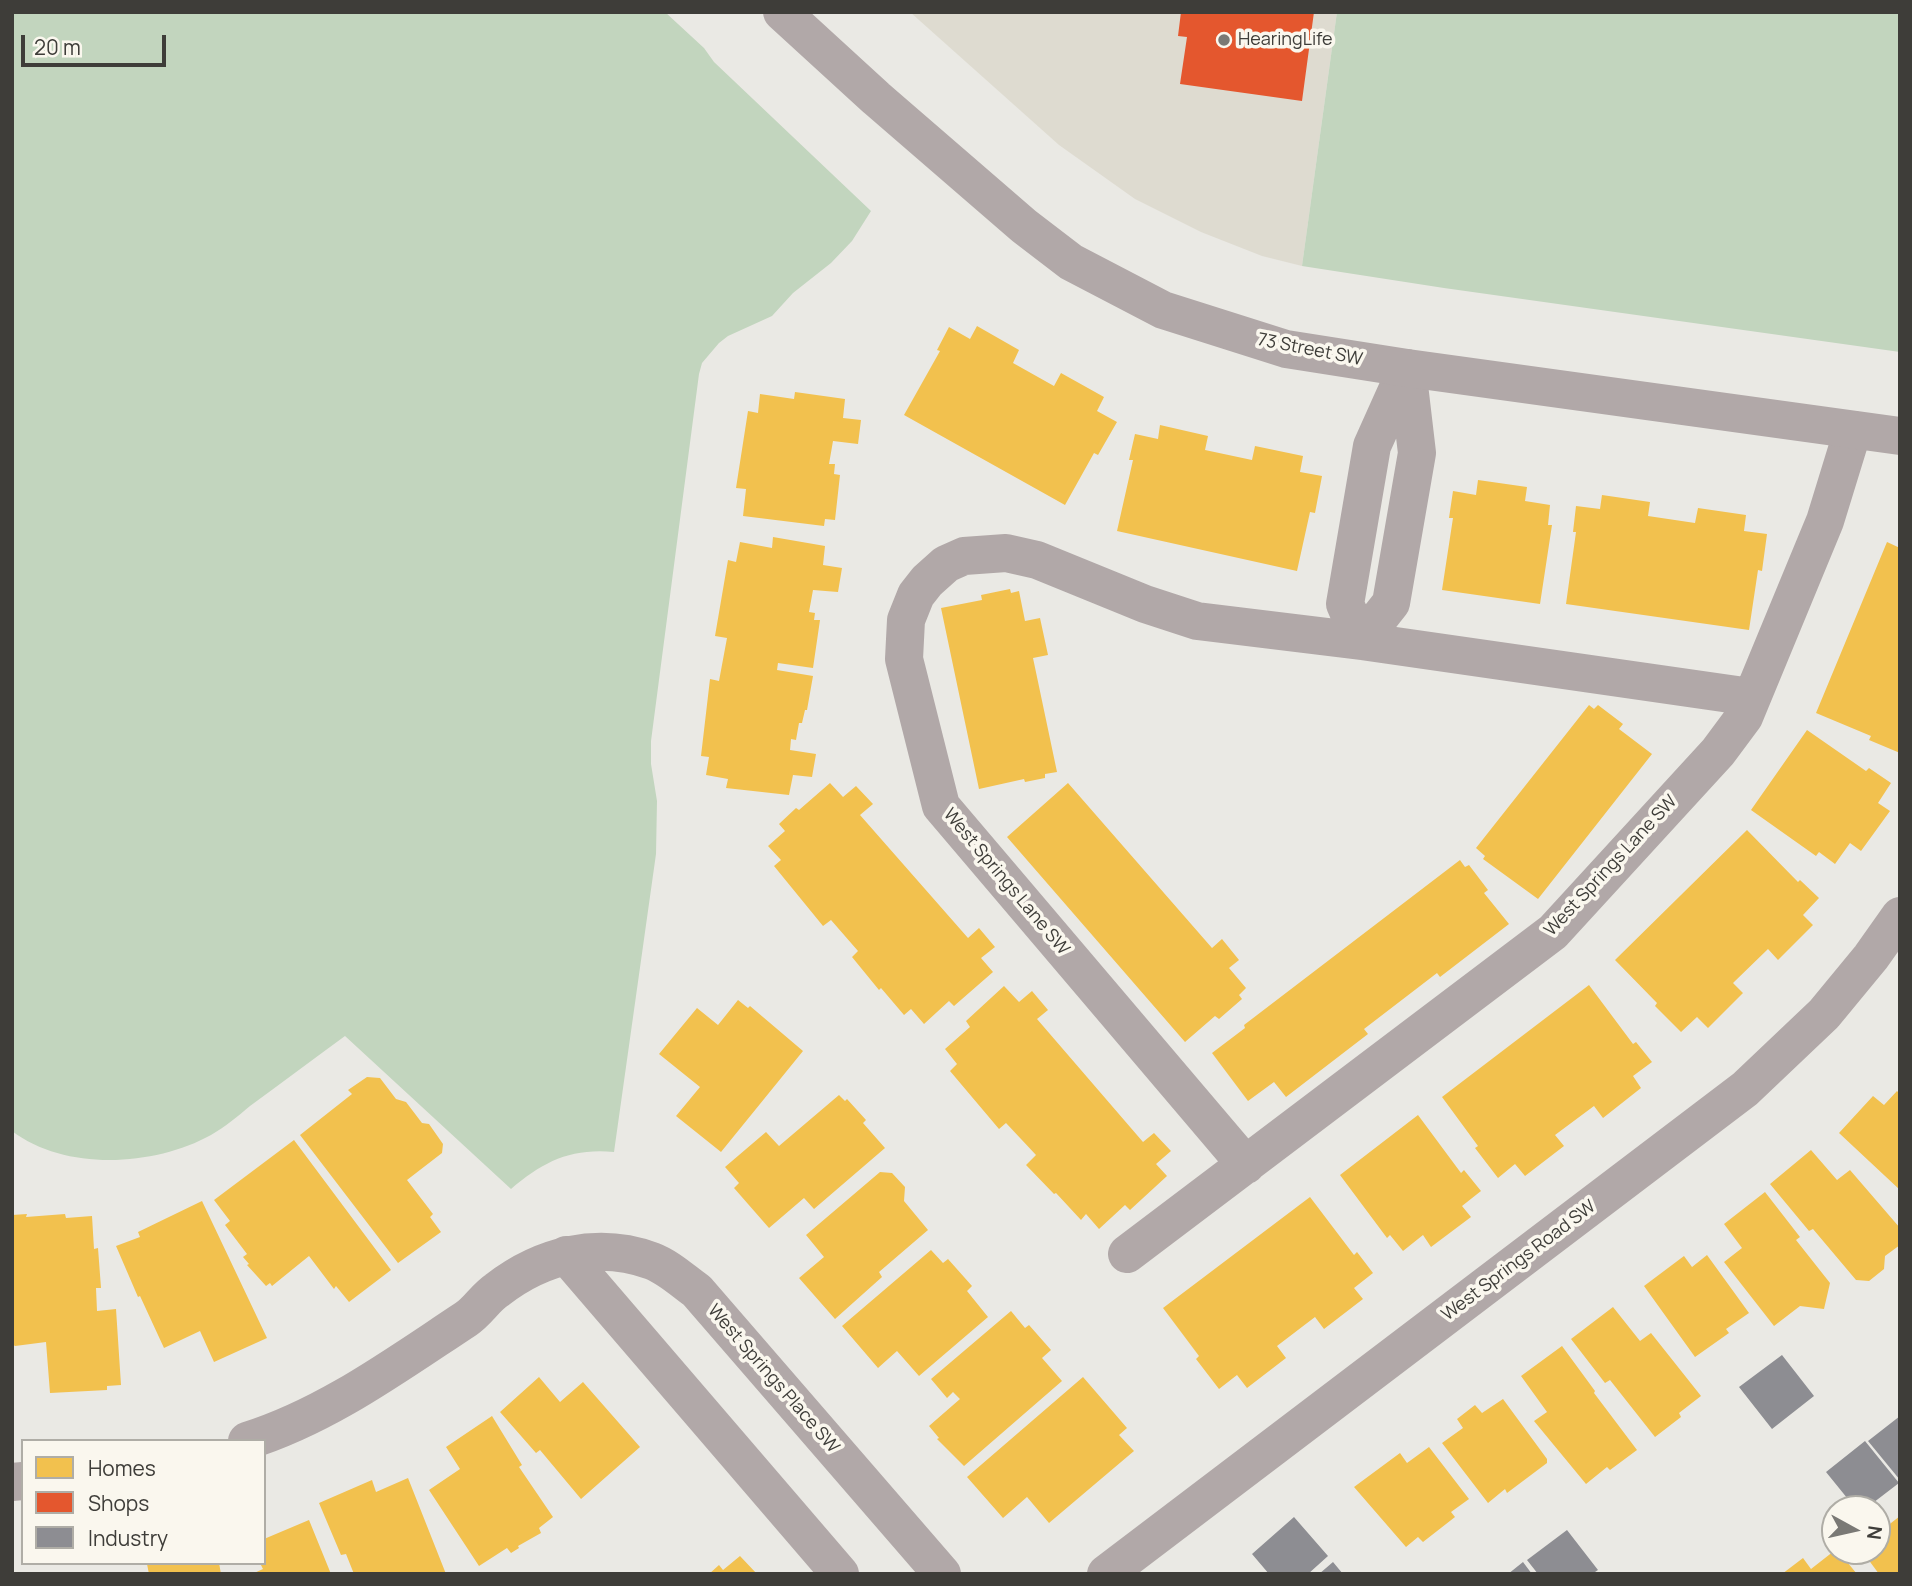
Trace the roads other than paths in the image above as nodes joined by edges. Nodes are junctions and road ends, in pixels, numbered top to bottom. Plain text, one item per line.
1 (782, 12) edge
2 (1407, 369) junction
3 (1853, 430) junction
4 (1900, 436) edge
5 (1361, 641) junction
6 (1751, 697) junction
7 (1900, 916) edge
8 (1246, 1165) junction
9 (1127, 1254) dead end
10 (566, 1255) junction
11 (253, 1439) edge
12 (840, 1574) edge
13 (942, 1574) edge
14 (1106, 1574) edge

1 - 2 street, 73 Street SW
2 - 3 street, 73 Street SW
2 - 5 street
3 - 4 street, 73 Street SW
3 - 6 street, West Springs Lane SW
5 - 6 street, West Springs Lane SW
5 - 8 street, West Springs Lane SW
6 - 8 street, West Springs Lane SW
7 - 14 street, West Springs Road SW
8 - 9 street, West Springs Lane SW
10 - 11 street, West Springs Place SW
10 - 12 street
10 - 13 street, West Springs Place SW

